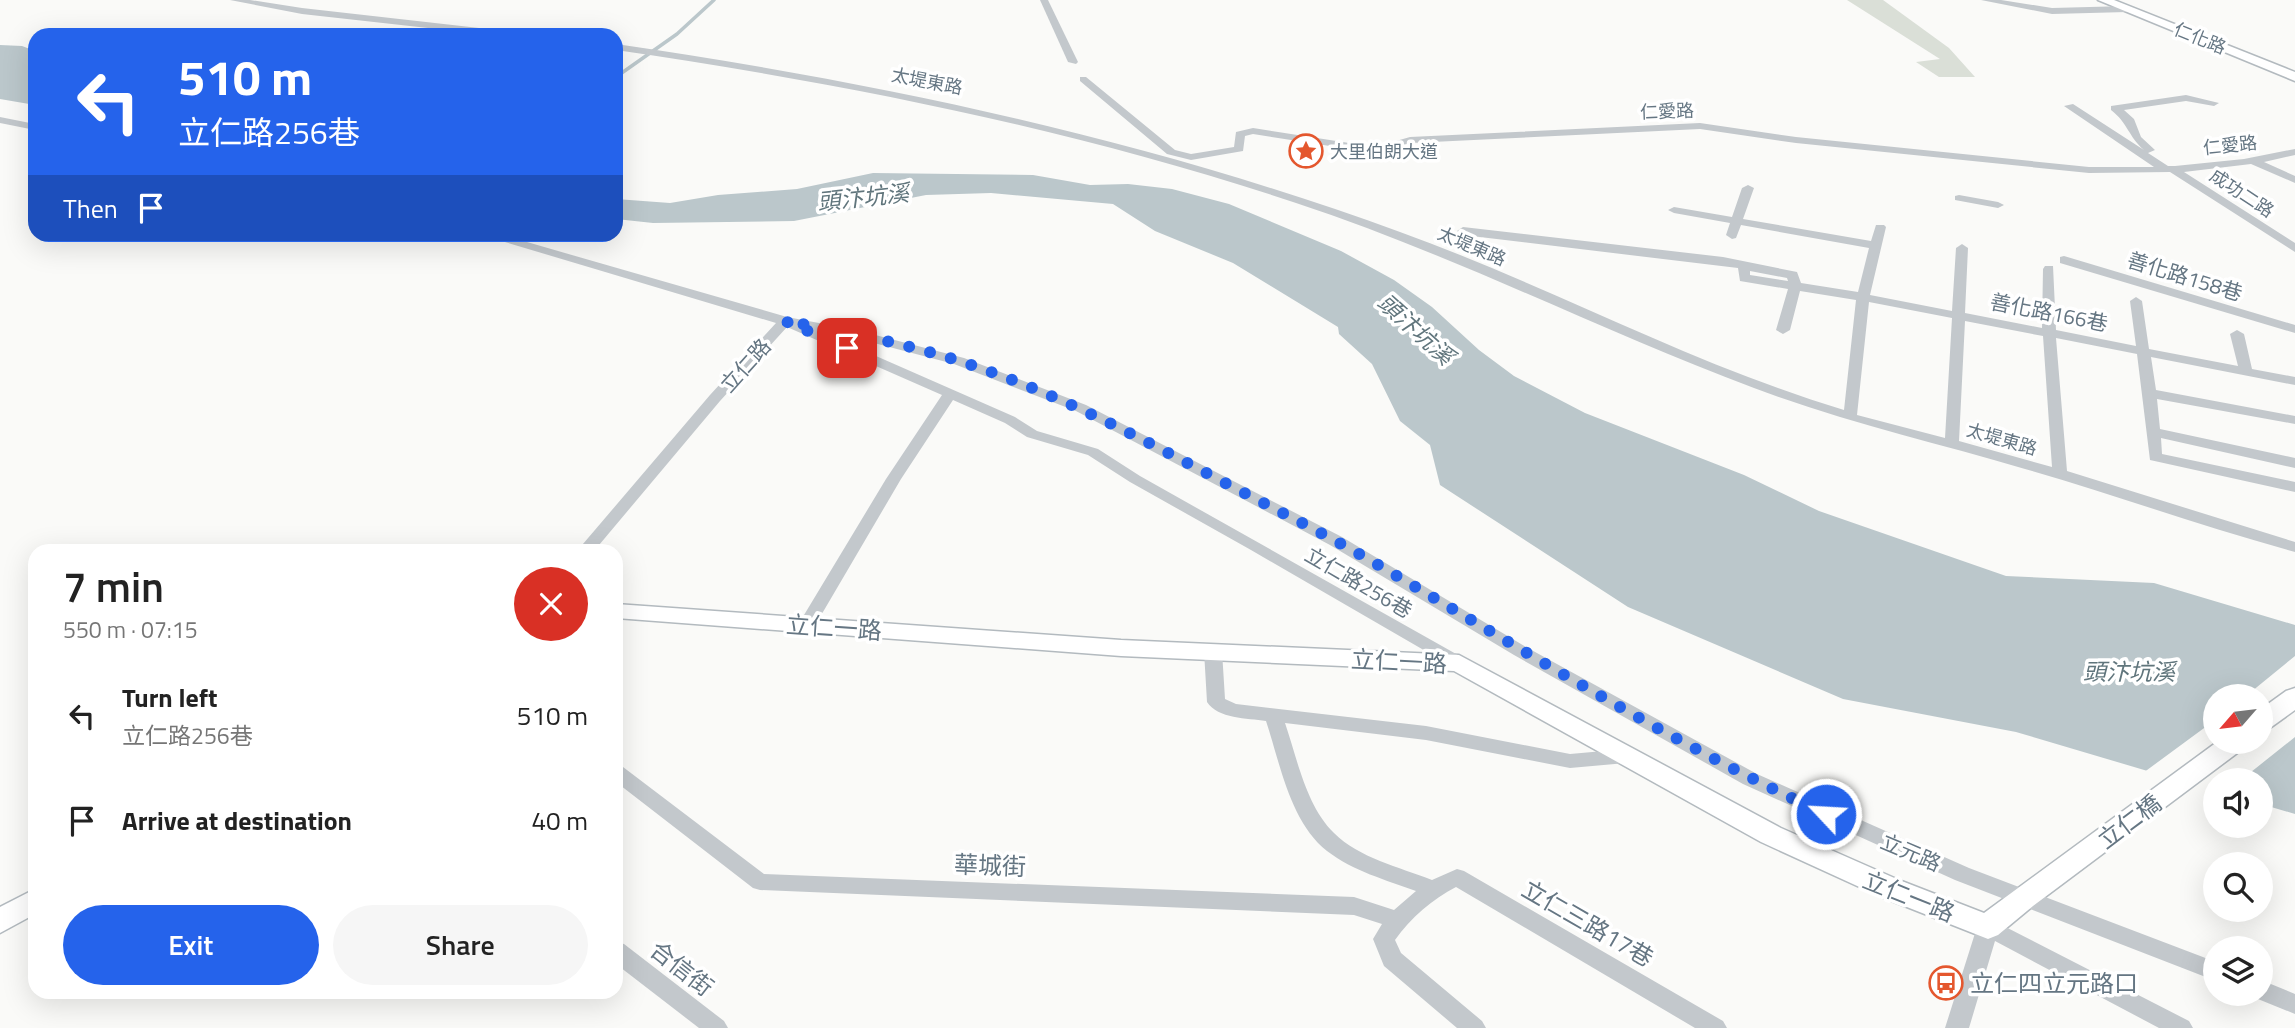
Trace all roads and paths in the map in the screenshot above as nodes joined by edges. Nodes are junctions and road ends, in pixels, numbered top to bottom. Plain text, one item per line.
1 (234, 0) edge
2 (1044, 0) edge
3 (1984, 0) edge
4 (2104, 0) edge
5 (2127, 9) junction
6 (453, 28) edge
7 (623, 48) edge
8 (1073, 62) dead end
9 (2295, 76) edge
10 (1083, 79) dead end
11 (2214, 103) dead end
12 (2069, 106) dead end
13 (0, 120) edge
14 (28, 126) edge
15 (2295, 152) edge
16 (2254, 161) junction
17 (2172, 168) junction
18 (2295, 180) edge
19 (1748, 188) dead end
20 (1958, 198) dead end
21 (1998, 205) dead end
22 (1674, 210) dead end
23 (1736, 222) junction
24 (1880, 227) dead end
25 (1462, 231) dead end
26 (1732, 235) dead end
27 (512, 242) edge
28 (1876, 246) junction
29 (1962, 248) dead end
30 (2295, 248) edge
31 (2064, 260) dead end
32 (2049, 269) dead end
33 (1795, 286) junction
34 (1863, 297) junction
35 (2136, 301) dead end
36 (1957, 315) junction
37 (785, 321) junction
38 (2295, 329) edge
39 (1783, 330) dead end
40 (2049, 334) junction
41 (2237, 334) dead end
42 (2143, 351) junction
43 (2246, 371) junction
44 (2295, 381) edge
45 (2149, 393) junction
46 (950, 394) junction
47 (1850, 417) junction
48 (2295, 420) edge
49 (2152, 432) junction
50 (1952, 443) junction
51 (2295, 463) edge
52 (2060, 473) junction
53 (2295, 487) edge
54 (591, 544) edge
55 (2295, 547) edge
56 (623, 612) edge
57 (807, 625) junction
58 (1213, 651) junction
59 (1459, 663) junction
60 (2295, 697) edge
61 (2273, 713) edge
62 (1272, 715) junction
63 (2219, 754) edge
64 (1626, 756) junction
65 (623, 777) edge
66 (1433, 889) junction
67 (2023, 898) junction
68 (28, 904) edge
69 (1397, 920) junction
70 (0, 921) edge
71 (1988, 927) junction
72 (623, 956) edge
73 (2203, 967) edge
74 (2273, 995) edge
75 (2295, 1004) edge
76 (2170, 1025) edge
77 (716, 1028) edge
78 (1474, 1028) edge
79 (1715, 1028) edge
80 (1956, 1028) edge

1 - 6 street
2 - 8 street
3 - 5 street
4 - 5 street, 仁化路
5 - 9 street, 仁化路
7 - 47 street, 太堤東路
10 - 17 street, 仁愛路
11 - 17 street, 成功二路
12 - 17 street, 成功二路
13 - 14 street
15 - 16 street, 仁愛路
16 - 17 street, 仁愛路
16 - 18 street
17 - 30 street, 成功二路
19 - 23 street
20 - 21 street
22 - 23 street
23 - 26 street
23 - 28 street
24 - 28 street
25 - 33 street, 善化路166巷
27 - 37 street, 立仁路
28 - 34 street
29 - 36 street
31 - 38 street, 善化路158巷
32 - 40 street
33 - 34 street, 善化路166巷
33 - 39 street
34 - 36 street, 善化路166巷
34 - 47 street
35 - 42 street
36 - 40 street, 善化路166巷
36 - 50 street
37 - 46 street, 立仁路256巷
37 - 54 street, 立仁路
37 - 67 street, 立元路
40 - 42 street, 善化路166巷
40 - 52 street
41 - 43 street
42 - 43 street, 善化路166巷
42 - 45 street
43 - 44 street, 善化路166巷
45 - 48 street
45 - 49 street
46 - 57 street
46 - 59 street, 立仁路256巷
47 - 50 street, 太堤東路
49 - 51 street
49 - 53 street
50 - 52 street, 太堤東路
52 - 55 street, 太堤東路
56 - 57 street, 立仁一路
57 - 58 street, 立仁一路
58 - 59 street, 立仁一路
58 - 62 street
59 - 64 street, 立仁一路
60 - 61 street
62 - 64 street
62 - 66 street
63 - 67 street, 立仁橋
64 - 71 street, 立仁一路
65 - 69 street, 華城街
66 - 69 street
66 - 79 street, 立仁三路17巷
67 - 71 street, 立仁橋
67 - 73 street, 立元路
68 - 70 street
69 - 78 street
71 - 76 street, 立仁一路
71 - 80 street
72 - 77 street, 合信街
74 - 75 street

